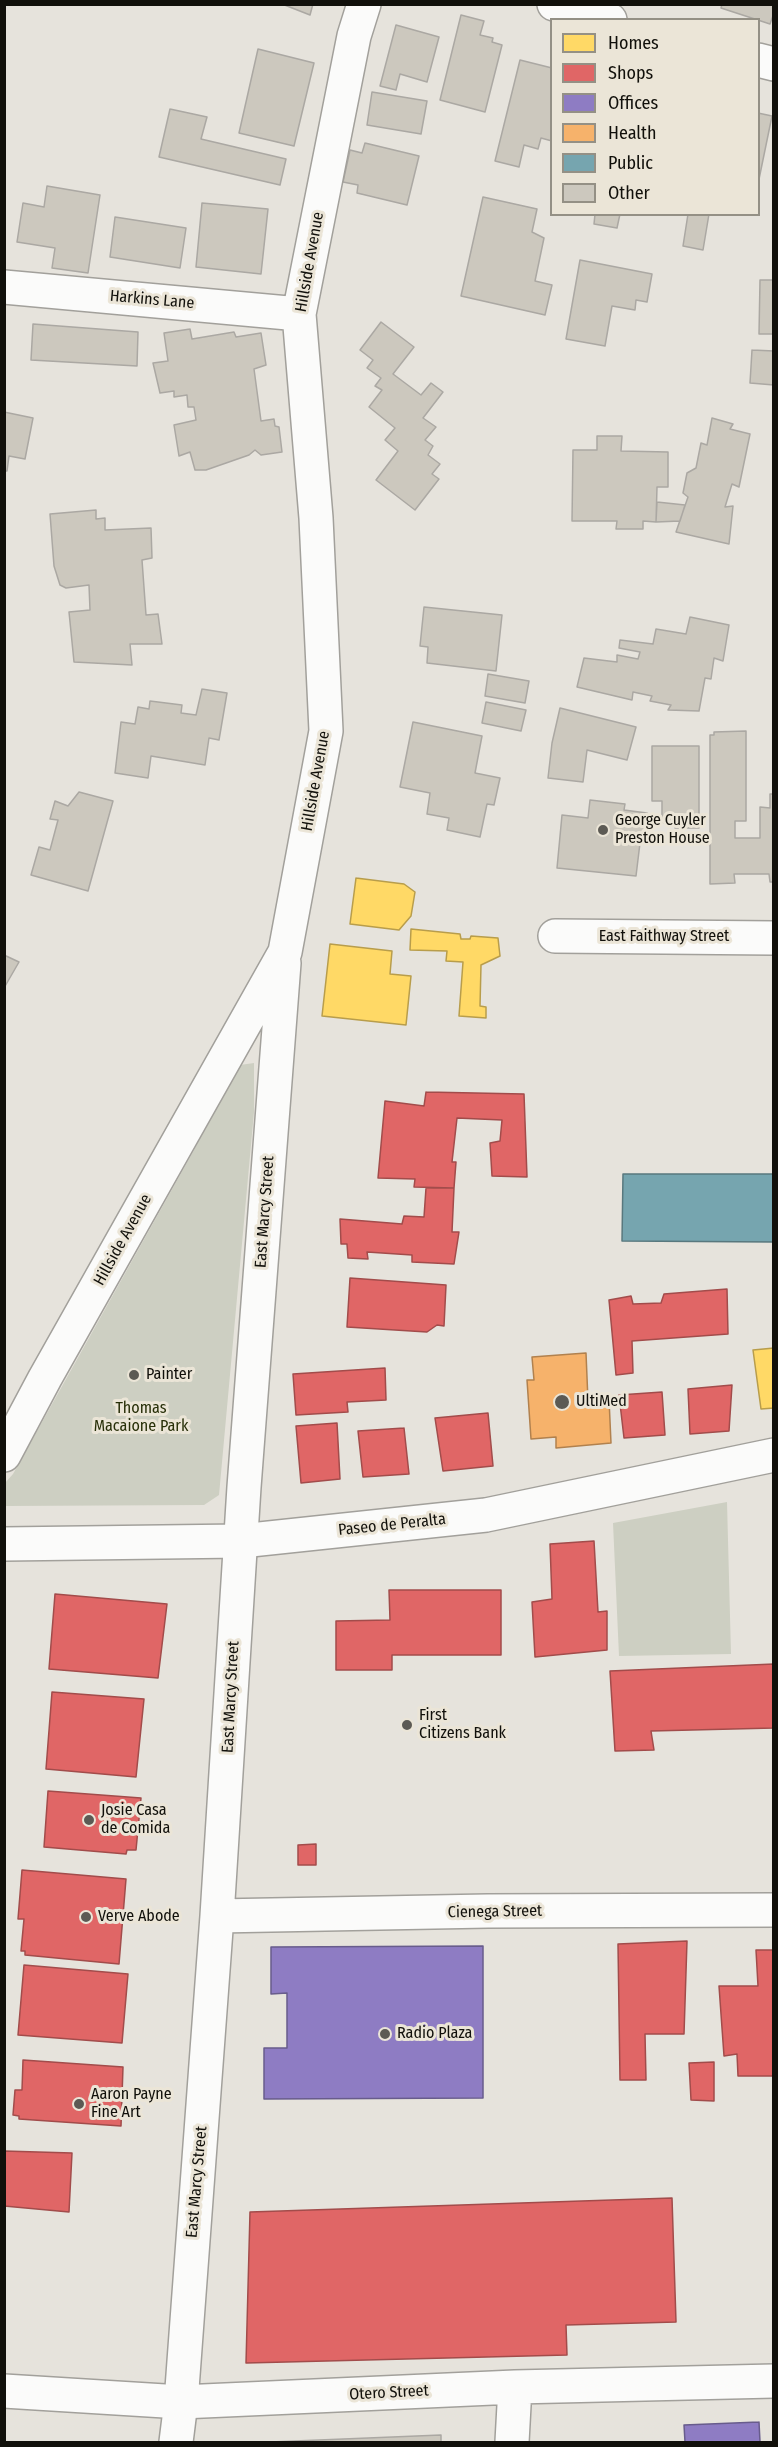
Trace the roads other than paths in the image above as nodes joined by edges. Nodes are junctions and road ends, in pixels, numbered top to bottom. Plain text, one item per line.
1 (364, 4) edge
2 (554, 4) edge
3 (603, 18) edge
4 (4, 287) edge
5 (299, 314) junction
6 (555, 936) dead end
7 (774, 938) edge
8 (285, 952) junction
9 (4, 1455) edge
10 (774, 1455) edge
11 (241, 1540) junction
12 (4, 1544) edge
13 (774, 1910) edge
14 (217, 1917) junction
15 (774, 2381) edge
16 (515, 2387) junction
17 (4, 2391) edge
18 (181, 2402) junction
19 (176, 2442) edge
20 (512, 2442) edge

1 - 5 street, Hillside Avenue
2 - 3 street
4 - 5 street, Harkins Lane
5 - 8 street, Hillside Avenue
6 - 7 street, East Faithway Street
8 - 9 street, Hillside Avenue
8 - 11 street, East Marcy Street
10 - 11 street, Paseo de Peralta
11 - 12 street, Paseo de Peralta
11 - 14 street, East Marcy Street
13 - 14 street, Cienega Street
14 - 18 street, East Marcy Street
15 - 16 street, Otero Street
16 - 18 street, Otero Street
16 - 20 street
17 - 18 street, Otero Street
18 - 19 street, East Marcy Street

